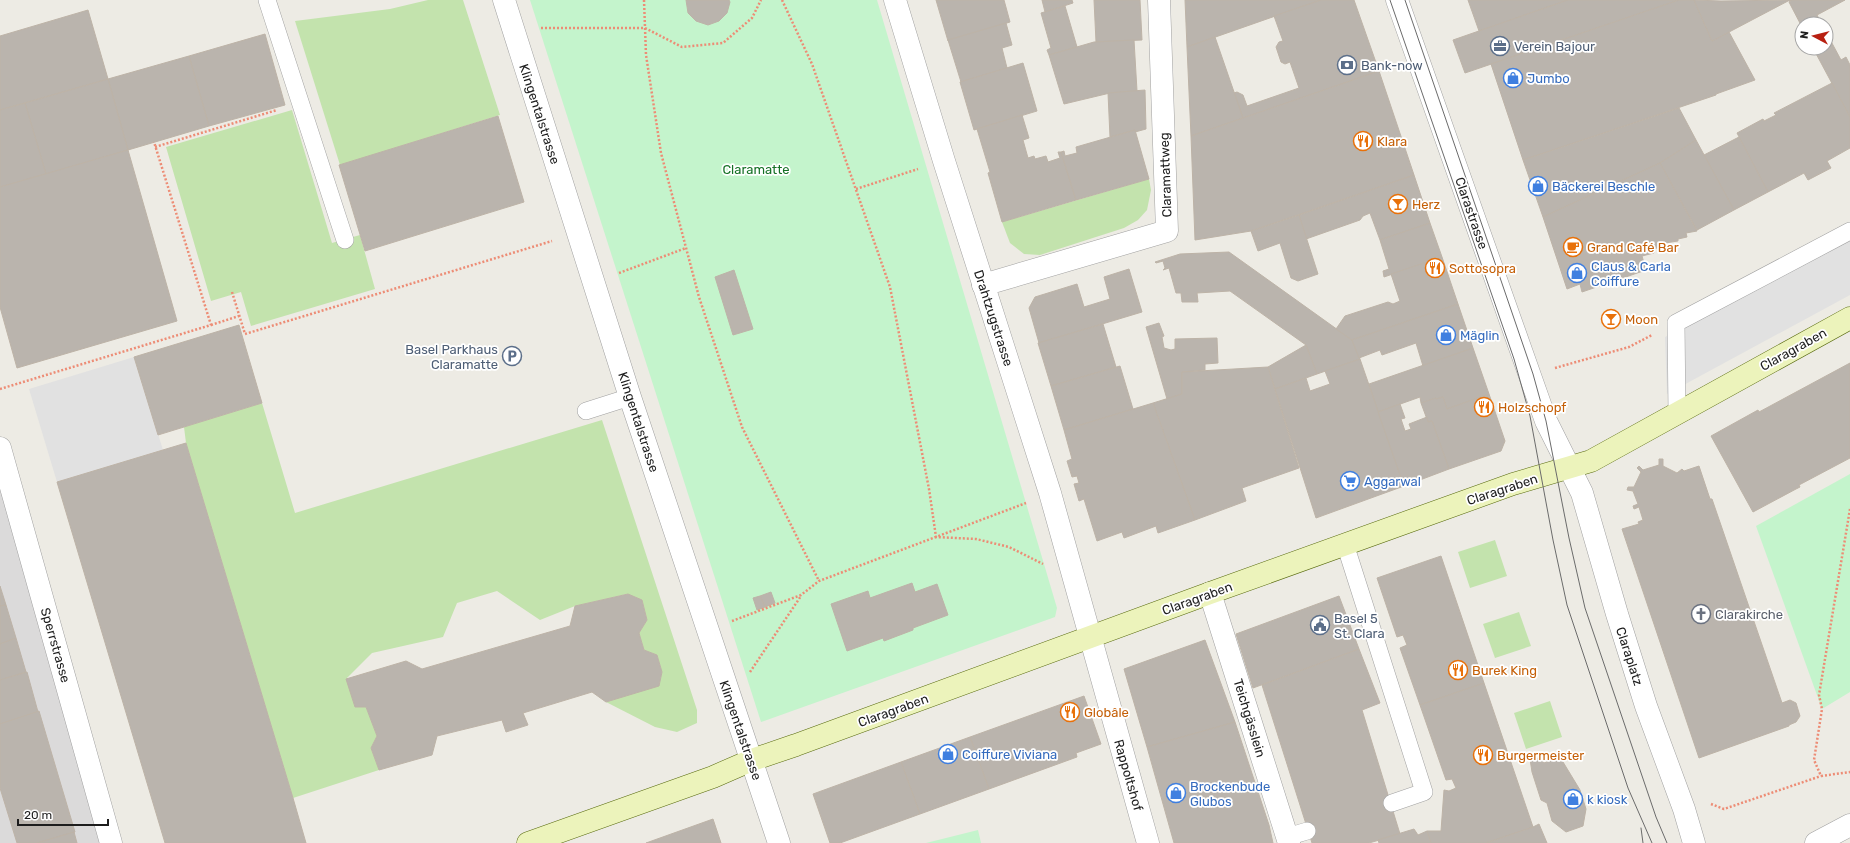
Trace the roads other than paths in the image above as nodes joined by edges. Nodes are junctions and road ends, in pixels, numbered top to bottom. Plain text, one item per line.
1 (267, 0) edge
2 (504, 0) edge
3 (895, 0) edge
4 (1159, 0) edge
5 (1397, 0) edge
6 (1850, 230) edge
7 (345, 240) dead end
8 (983, 285) junction
9 (1850, 318) edge
10 (630, 397) junction
11 (586, 411) dead end
12 (1676, 414) junction
13 (0, 448) edge
14 (1570, 468) junction
15 (5, 485) edge
16 (1345, 544) junction
17 (1210, 593) junction
18 (1090, 638) junction
19 (752, 760) junction
20 (1392, 803) dead end
21 (1850, 825) edge
22 (1295, 837) edge
23 (111, 843) edge
24 (528, 843) edge
25 (779, 843) edge
26 (1148, 843) edge
27 (1694, 843) edge
28 (1816, 843) edge

1 - 7 lane
2 - 10 street, Klingentalstrasse
3 - 8 street, Drahtzugstrasse
4 - 8 street, Claramattweg
5 - 14 street, Clarastrasse
6 - 12 lane
8 - 18 street, Drahtzugstrasse
9 - 12 street, Claragraben
10 - 11 lane
10 - 19 street, Klingentalstrasse
12 - 14 street, Claragraben
13 - 15 street, Sperrstrasse
14 - 16 street, Claragraben
14 - 27 street, Claraplatz
15 - 23 street, Sperrstrasse
16 - 17 street, Claragraben
16 - 20 lane
17 - 18 street, Claragraben
17 - 22 street, Teichgässlein
18 - 19 street, Claragraben
18 - 26 street, Rappoltshof
19 - 24 street, Claragraben
19 - 25 street, Klingentalstrasse
21 - 28 street

